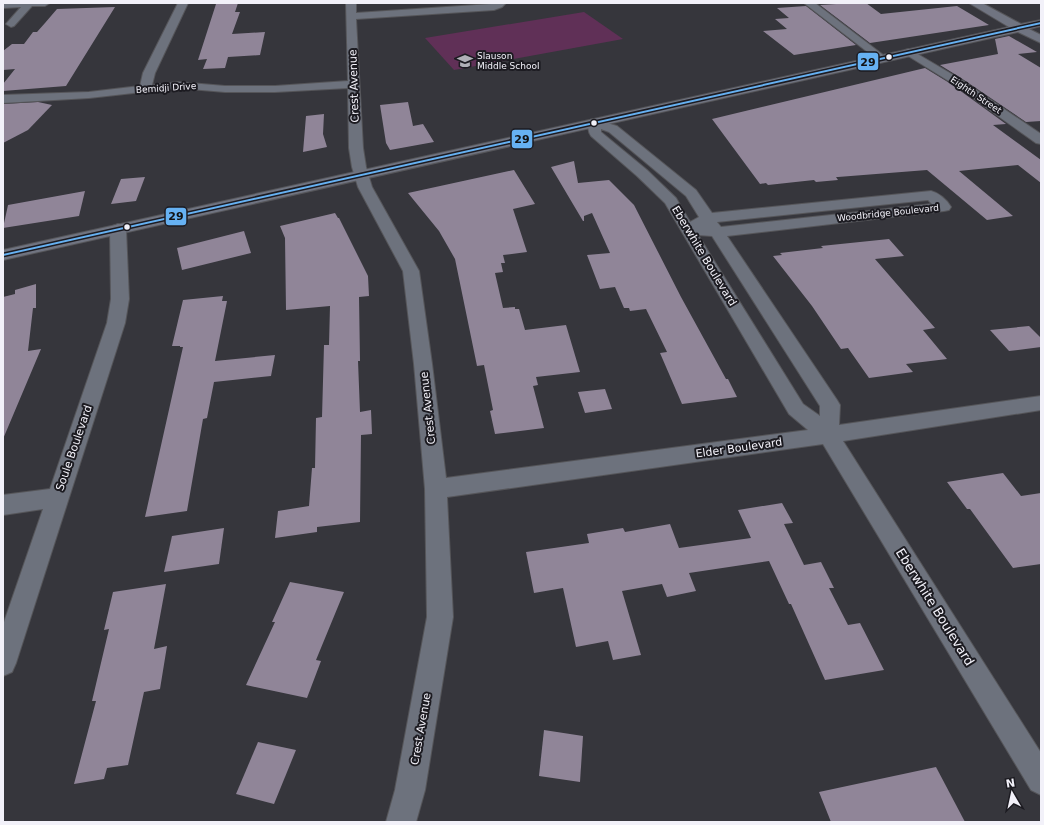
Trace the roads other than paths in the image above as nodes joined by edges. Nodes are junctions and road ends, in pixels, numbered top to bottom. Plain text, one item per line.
1 (30, 3) edge
2 (45, 3) edge
3 (183, 3) edge
4 (501, 3) edge
5 (809, 3) edge
6 (974, 3) edge
7 (3, 5) edge
8 (351, 9) edge
9 (1041, 23) edge
10 (11, 24) dead end
11 (1018, 28) junction
12 (1041, 40) edge
13 (909, 52) junction
14 (882, 58) junction
15 (354, 84) junction
16 (144, 89) junction
17 (3, 99) edge
18 (594, 123) junction
19 (1041, 140) edge
20 (362, 175) junction
21 (708, 218) junction
22 (118, 229) junction
23 (687, 230) junction
24 (717, 232) junction
25 (3, 255) edge
26 (1041, 403) edge
27 (828, 435) junction
28 (436, 489) junction
29 (57, 498) junction
30 (3, 505) edge
31 (3, 663) edge
32 (1041, 780) edge
33 (401, 822) edge

1 - 2 street
1 - 7 street
1 - 10 street
3 - 16 street
4 - 8 street
5 - 14 street
6 - 11 main road
8 - 15 street, Crest Avenue
9 - 11 main road
11 - 12 main road
11 - 13 main road
13 - 14 main road
13 - 19 street, Eighth Street
14 - 18 main road
15 - 16 street, Bemidji Drive
15 - 20 street, Crest Avenue
16 - 17 street, Bemidji Drive
18 - 20 main road
18 - 21 street, Eberwhite Boulevard
18 - 23 street, Eberwhite Boulevard
20 - 22 main road
20 - 28 street, Crest Avenue
21 - 23 street, Woodbridge Boulevard
21 - 24 street, Eberwhite Boulevard
21 - 24 street, Woodbridge Boulevard
22 - 25 main road
22 - 29 street, Soule Boulevard
23 - 24 street, Woodbridge Boulevard
23 - 27 street, Eberwhite Boulevard
24 - 27 street, Eberwhite Boulevard
26 - 27 street, Elder Boulevard
27 - 28 street, Elder Boulevard
27 - 32 street, Eberwhite Boulevard
28 - 33 street, Crest Avenue
29 - 30 street
29 - 31 street, Soule Boulevard

